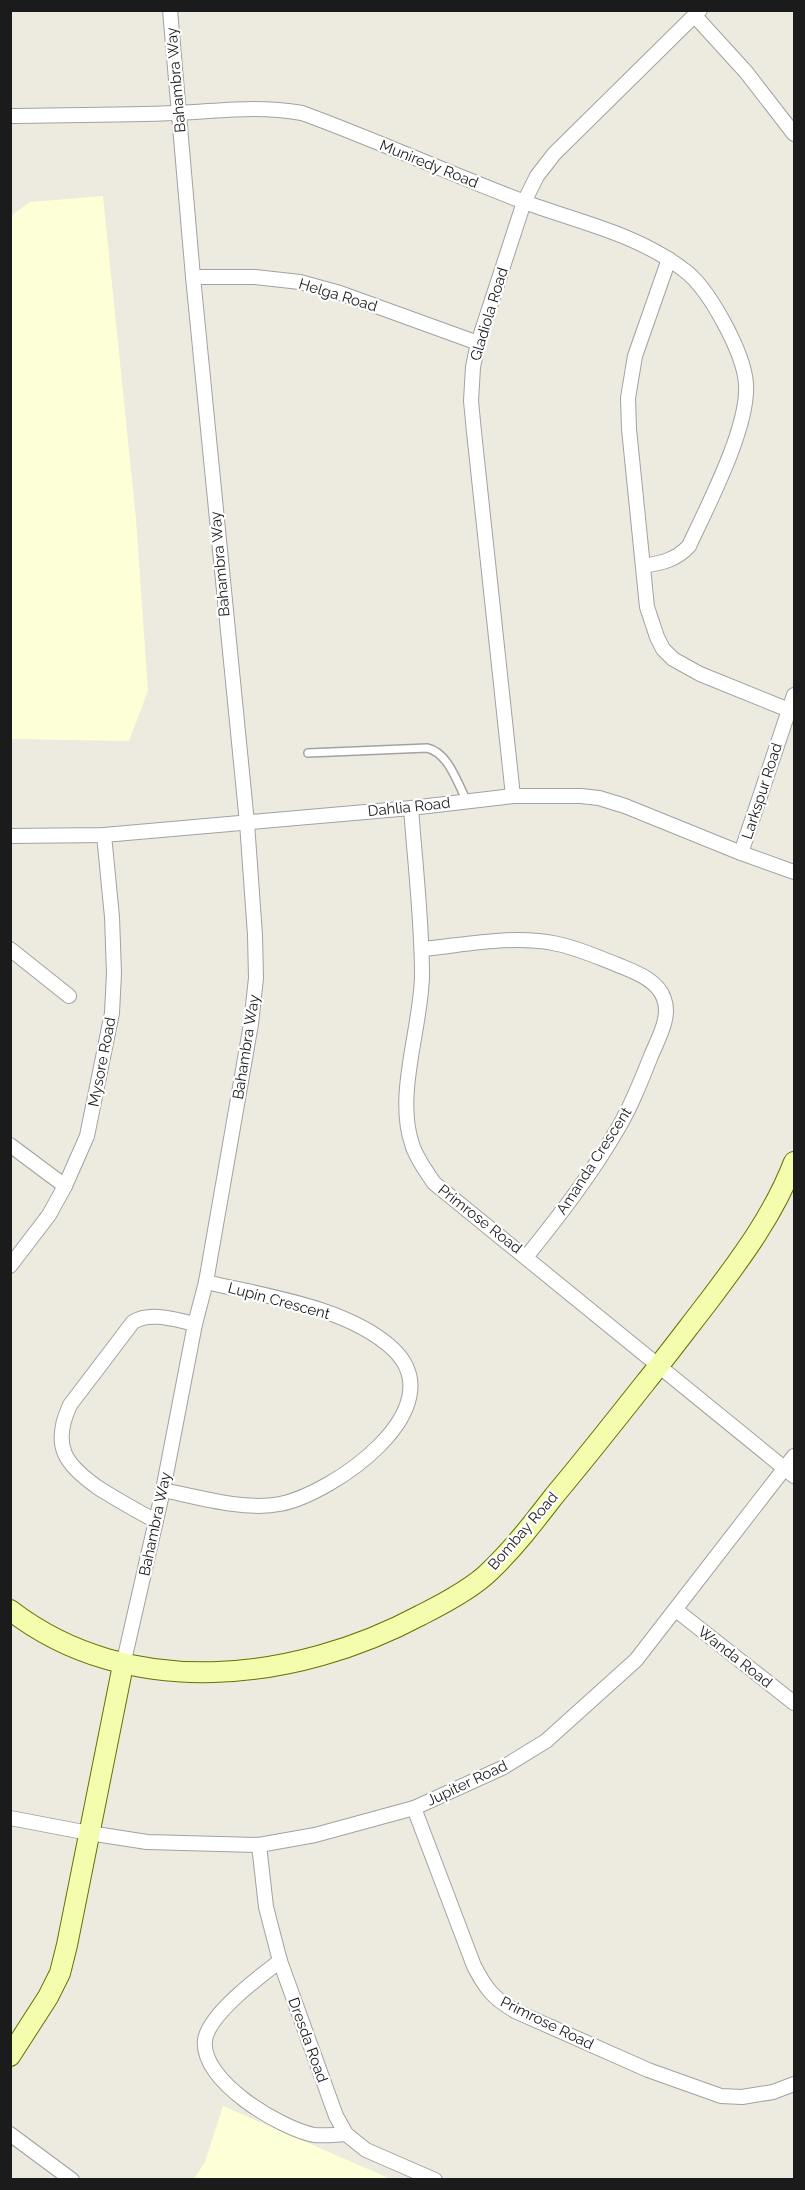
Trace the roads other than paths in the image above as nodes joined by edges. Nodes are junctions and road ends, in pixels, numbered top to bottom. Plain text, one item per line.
1 (170, 10) edge
2 (697, 13) edge
3 (180, 113) junction
4 (10, 116) edge
5 (795, 134) edge
6 (524, 202) junction
7 (669, 260) junction
8 (193, 277) junction
9 (478, 343) junction
10 (643, 566) junction
11 (795, 695) edge
12 (789, 710) junction
13 (308, 753) dead end
14 (513, 796) junction
15 (467, 801) junction
16 (411, 807) junction
17 (247, 823) junction
18 (104, 835) junction
19 (10, 836) edge
20 (741, 853) junction
21 (795, 872) edge
22 (10, 949) edge
23 (422, 949) junction
24 (69, 996) dead end
25 (10, 1146) edge
26 (795, 1162) edge
27 (65, 1186) junction
28 (527, 1256) junction
29 (10, 1266) edge
30 (206, 1282) junction
31 (195, 1324) junction
32 (660, 1365) junction
33 (795, 1456) edge
34 (789, 1472) edge
35 (163, 1490) junction
36 (156, 1521) junction
37 (10, 1610) edge
38 (676, 1610) junction
39 (123, 1665) junction
40 (795, 1703) edge
41 (414, 1808) junction
42 (10, 1818) edge
43 (89, 1833) junction
44 (259, 1845) junction
45 (280, 1961) junction
46 (10, 2056) edge
47 (795, 2084) edge
48 (10, 2134) edge
49 (346, 2134) junction
50 (72, 2180) edge
51 (435, 2180) edge

1 - 3 street, Bahambra Way
2 - 5 street
2 - 6 street, Gladiola Road
3 - 4 street, Muniredy Road
3 - 6 street, Muniredy Road
3 - 8 street, Bahambra Way
6 - 7 street, Muniredy Road
6 - 9 street, Gladiola Road
7 - 10 street
7 - 10 street, Muniredy Road
8 - 9 street, Helga Road
8 - 17 street, Bahambra Way
9 - 14 street, Gladiola Road
10 - 12 street
11 - 12 street, Larkspur Road
12 - 20 street, Larkspur Road
13 - 15 lane
14 - 15 street, Dahlia Road
14 - 20 street, Dahlia Road
15 - 16 street, Dahlia Road
16 - 17 street, Dahlia Road
16 - 23 street, Primrose Road
17 - 18 street, Dahlia Road
17 - 30 street, Bahambra Way
18 - 19 street, Dahlia Road
18 - 27 street, Mysore Road
20 - 21 street, Dahlia Road
22 - 24 street
23 - 28 street, Primrose Road
23 - 28 street, Amanda Crescent
25 - 27 street
26 - 32 street, Bombay Road
27 - 29 street, Mysore Road
28 - 32 street, Primrose Road
30 - 31 street, Bahambra Way
30 - 35 street, Lupin Crescent
31 - 35 street, Bahambra Way
31 - 36 street
32 - 34 street, Primrose Road
32 - 39 street, Bombay Road
33 - 34 street, Jupiter Road
34 - 38 street, Jupiter Road
35 - 36 street, Bahambra Way
36 - 39 street, Bahambra Way
37 - 39 street, Bombay Road
38 - 40 street, Wanda Road
38 - 41 street, Jupiter Road
39 - 43 street, Bahambra Way
41 - 44 street, Jupiter Road
41 - 47 street, Primrose Road
42 - 43 street, Jupiter Road
43 - 44 street, Jupiter Road
43 - 46 street, Bahambra Way
44 - 45 street, Dresda Road
45 - 49 street, Dresda Road
45 - 49 street
48 - 50 street
49 - 51 street, Dresda Road

